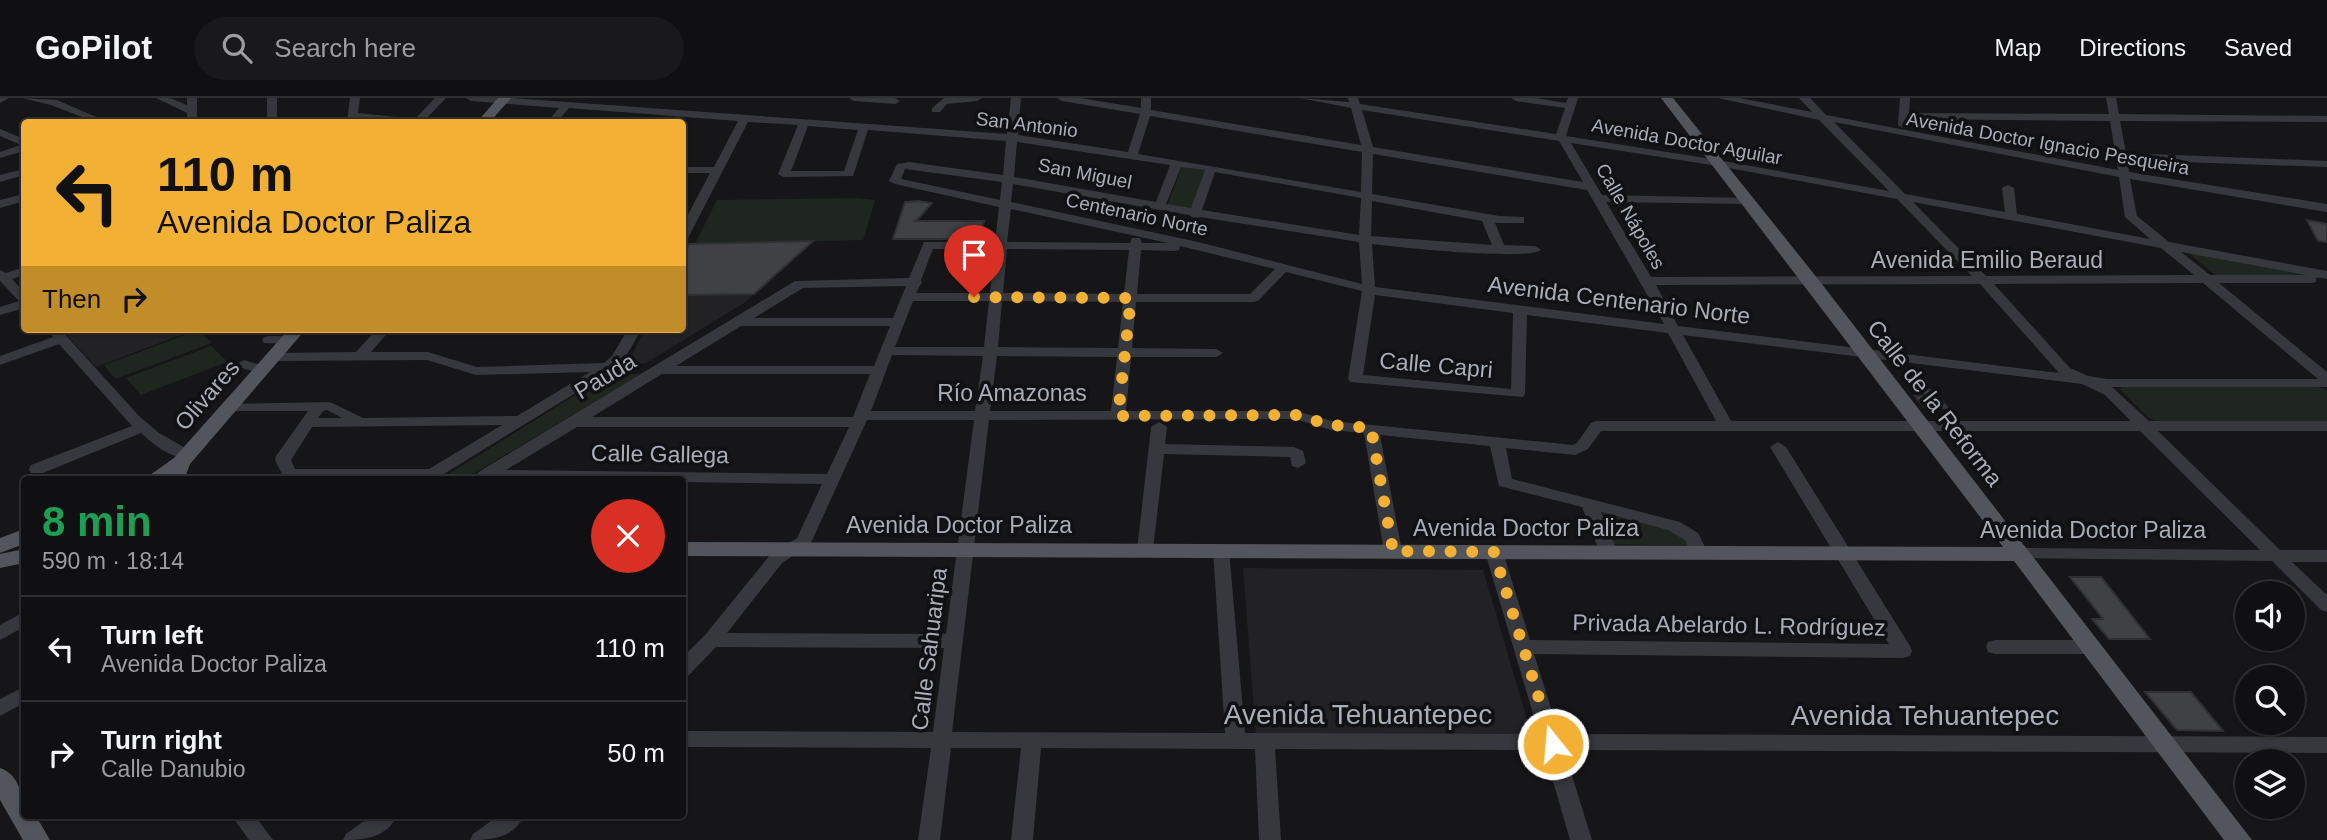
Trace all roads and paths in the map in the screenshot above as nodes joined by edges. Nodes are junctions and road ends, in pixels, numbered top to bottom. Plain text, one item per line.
1 (27, 98) edge
2 (161, 98) edge
3 (192, 98) edge
4 (272, 98) edge
5 (355, 98) edge
6 (441, 98) edge
7 (471, 98) edge
8 (854, 98) edge
9 (977, 98) edge
10 (1016, 98) edge
11 (1062, 98) edge
12 (1146, 98) edge
13 (1305, 98) edge
14 (1516, 98) edge
15 (1667, 98) edge
16 (1723, 98) edge
17 (1804, 98) edge
18 (1905, 98) edge
19 (2111, 98) edge
20 (504, 99) edge
21 (873, 99) edge
22 (895, 102) dead end
23 (1354, 102) edge
24 (1571, 102) edge
25 (566, 105) junction
26 (626, 109) junction
27 (936, 110) dead end
28 (1146, 113) junction
29 (1905, 116) junction
30 (192, 117) edge
31 (684, 118) edge
32 (745, 118) junction
33 (2114, 118) junction
34 (95, 119) edge
35 (272, 119) edge
36 (352, 119) edge
37 (420, 119) edge
38 (486, 119) edge
39 (554, 119) edge
40 (619, 119) edge
41 (2327, 119) edge
42 (1824, 120) junction
43 (804, 123) junction
44 (864, 127) junction
45 (0, 132) edge
46 (1901, 135) junction
47 (1561, 136) junction
48 (1013, 138) junction
49 (21, 144) edge
50 (21, 147) edge
51 (1368, 150) junction
52 (0, 155) edge
53 (1132, 155) junction
54 (2120, 156) junction
55 (1177, 162) junction
56 (1718, 163) junction
57 (2327, 164) edge
58 (1211, 168) junction
59 (686, 170) edge
60 (718, 170) junction
61 (21, 173) edge
62 (2123, 175) junction
63 (1008, 177) junction
64 (0, 179) edge
65 (896, 184) joint
66 (2008, 188) dead end
67 (1596, 193) junction
68 (1366, 195) junction
69 (1901, 197) junction
70 (21, 198) edge
71 (1749, 201) junction
72 (0, 204) edge
73 (1003, 206) junction
74 (1159, 208) junction
75 (2327, 208) edge
76 (688, 214) edge
77 (1195, 215) junction
78 (1487, 218) junction
79 (2011, 218) junction
80 (1502, 220) junction
81 (1520, 220) dead end
82 (1137, 233) junction
83 (1368, 239) junction
84 (1198, 246) junction
85 (2164, 247) junction
86 (999, 248) junction
87 (1136, 249) junction
88 (1500, 250) junction
89 (1517, 250) junction
90 (1535, 250) dead end
91 (1284, 267) junction
92 (21, 272) edge
93 (2, 276) edge
94 (2327, 277) edge
95 (2206, 279) junction
96 (1647, 281) junction
97 (1984, 281) junction
98 (916, 282) junction
99 (1812, 282) junction
100 (1369, 291) junction
101 (910, 297) junction
102 (996, 297) junction
103 (21, 298) edge
104 (1131, 298) junction
105 (21, 303) edge
106 (1520, 309) junction
107 (0, 311) edge
108 (737, 322) junction
109 (900, 322) junction
110 (1673, 328) junction
111 (380, 333) edge
112 (633, 333) edge
113 (57, 334) edge
114 (278, 347) edge
115 (888, 351) junction
116 (1127, 352) junction
117 (1864, 352) junction
118 (990, 353) junction
119 (1216, 353) dead end
120 (360, 356) junction
121 (0, 360) edge
122 (244, 364) dead end
123 (608, 367) junction
124 (659, 370) junction
125 (880, 370) junction
126 (2080, 379) junction
127 (2327, 381) edge
128 (319, 406) junction
129 (230, 407) junction
130 (982, 416) junction
131 (1118, 416) junction
132 (522, 419) junction
133 (860, 419) junction
134 (363, 422) junction
135 (575, 422) junction
136 (307, 423) junction
137 (1726, 426) junction
138 (2327, 426) edge
139 (143, 427) junction
140 (1159, 427) dead end
141 (1923, 427) junction
142 (1371, 428) junction
143 (2147, 428) junction
144 (1497, 442) junction
145 (1777, 447) dead end
146 (1156, 449) junction
147 (1298, 463) dead end
148 (181, 465) edge
149 (37, 469) dead end
150 (160, 476) edge
151 (380, 476) edge
152 (428, 476) edge
153 (484, 476) edge
154 (686, 478) edge
155 (833, 479) junction
156 (1589, 504) junction
157 (21, 537) edge
158 (0, 546) edge
159 (791, 549) junction
160 (686, 550) edge
161 (1145, 550) junction
162 (1221, 550) junction
163 (965, 551) junction
164 (1393, 551) junction
165 (1494, 552) junction
166 (1609, 553) junction
167 (1699, 553) junction
168 (1842, 553) junction
169 (2021, 554) junction
170 (21, 556) edge
171 (2278, 556) junction
172 (2327, 556) edge
173 (0, 561) edge
174 (2327, 606) edge
175 (21, 621) edge
176 (0, 633) edge
177 (711, 640) junction
178 (952, 641) junction
179 (1524, 647) junction
180 (1995, 647) dead end
181 (2092, 647) junction
182 (686, 666) edge
183 (21, 696) edge
184 (0, 708) edge
185 (686, 740) edge
186 (942, 741) junction
187 (1031, 741) junction
188 (1236, 741) junction
189 (1265, 742) junction
190 (2164, 743) junction
191 (1553, 744) junction
192 (2327, 745) edge
193 (12, 789) edge
194 (21, 807) edge
195 (27, 819) edge
196 (245, 819) edge
197 (382, 819) edge
198 (509, 819) edge
199 (37, 840) edge
200 (262, 840) edge
201 (354, 840) edge
202 (481, 840) edge
203 (929, 840) edge
204 (1022, 840) edge
205 (1270, 840) edge
206 (1581, 840) edge
207 (2239, 840) edge

1 - 34 street
2 - 30 street
3 - 30 street
4 - 35 street
5 - 36 street
6 - 37 street
7 - 20 street, San Antonio
8 - 21 street
9 - 27 street
10 - 48 street, Calle Sahuaripa
11 - 28 street
12 - 28 street
13 - 23 street, Avenida Doctor Aguilar
14 - 24 street
15 - 56 main road, Calle de la Reforma
16 - 42 street, Avenida Doctor Ignacio Pesqueira
17 - 42 street
18 - 29 street
19 - 33 street
20 - 25 street, San Antonio
20 - 38 main road
21 - 22 street
23 - 47 street, Avenida Doctor Aguilar
23 - 51 street
24 - 47 street
25 - 26 street, San Antonio
25 - 39 street
26 - 31 street, San Antonio
26 - 40 street
28 - 51 street
28 - 53 street
29 - 33 street
29 - 46 street
31 - 32 street, San Antonio
32 - 43 street, San Antonio
32 - 60 street
33 - 41 street
33 - 54 street
42 - 46 street, Avenida Doctor Ignacio Pesqueira
42 - 69 street
43 - 44 street, San Antonio
43 - 44 street
44 - 48 street, San Antonio
45 - 49 street
46 - 62 street, Avenida Doctor Ignacio Pesqueira
47 - 56 street, Avenida Doctor Aguilar
47 - 67 street, Calle Nápoles
48 - 53 street, San Antonio
48 - 63 street, Calle Sahuaripa
50 - 52 street
51 - 67 street
51 - 68 street
53 - 55 street, San Antonio
54 - 57 street
54 - 62 street
55 - 58 street, San Antonio
55 - 74 street
56 - 69 street, Avenida Doctor Aguilar
56 - 71 main road, Calle de la Reforma
58 - 68 street, San Antonio
58 - 77 street
59 - 60 street
60 - 76 street
61 - 64 street
62 - 75 street, Avenida Doctor Ignacio Pesqueira
62 - 85 street
63 - 65 street, San Miguel
63 - 73 street, Calle Sahuaripa
63 - 74 street, San Miguel
65 - 73 street, Centenario Norte
66 - 79 street
67 - 71 street
67 - 96 street, Calle Nápoles
68 - 78 street, San Antonio
68 - 83 street
69 - 79 street, Avenida Doctor Aguilar
69 - 97 street
70 - 72 street
71 - 99 main road, Calle de la Reforma
73 - 82 street, Centenario Norte
73 - 86 street, Calle Sahuaripa
74 - 77 street, San Miguel
77 - 83 street, San Miguel
78 - 80 street
78 - 88 street
79 - 85 street, Avenida Doctor Aguilar
80 - 81 street
80 - 89 street
82 - 84 street, Centenario Norte
82 - 87 street
83 - 88 street, San Miguel
83 - 100 street
84 - 87 street
84 - 91 street, Centenario Norte
85 - 94 street, Avenida Doctor Aguilar
85 - 95 street
86 - 87 street
86 - 98 street
86 - 102 street, Calle Sahuaripa
87 - 104 street
88 - 89 street, San Miguel
89 - 90 street, San Miguel
91 - 100 street, Centenario Norte
91 - 104 street
92 - 93 street
93 - 103 street
94 - 95 street, Avenida Emilio Beraud
95 - 97 street, Avenida Emilio Beraud
95 - 127 street
96 - 99 street, Avenida Emilio Beraud
96 - 110 street, Calle Nápoles
97 - 99 street, Avenida Emilio Beraud
97 - 126 street
98 - 101 street
98 - 108 street, Pauda
99 - 117 main road, Calle de la Reforma
100 - 106 street, Avenida Centenario Norte
100 - 106 street, Calle Capri
101 - 102 street
101 - 109 street
102 - 104 street
102 - 118 street, Calle Sahuaripa
104 - 116 street
105 - 107 street
106 - 110 street, Avenida Centenario Norte
108 - 109 street
108 - 124 street, Pauda
109 - 115 street
110 - 117 street, Avenida Centenario Norte
110 - 137 street, Calle Nápoles
111 - 120 street
112 - 123 street
113 - 121 street
113 - 139 street
114 - 120 street
114 - 122 street
114 - 129 main road, Olivares
115 - 118 street
115 - 125 street
116 - 118 street
116 - 119 street
116 - 131 street
117 - 126 street, Avenida Centenario Norte
117 - 141 main road, Calle de la Reforma
118 - 130 street, Calle Sahuaripa
120 - 123 street
123 - 132 street
124 - 125 street
124 - 135 street, Pauda
125 - 133 street
126 - 127 street, Avenida Centenario Norte
126 - 143 street
128 - 129 street
128 - 134 street
128 - 136 street
129 - 148 main road, Olivares
130 - 131 street, Río Amazonas
130 - 133 street, Río Amazonas
130 - 163 street, Calle Sahuaripa
131 - 142 street, Río Amazonas
132 - 134 street
132 - 152 street
133 - 135 street, Río Amazonas
133 - 155 street
134 - 136 street
135 - 153 street, Pauda
136 - 151 street
137 - 141 street
137 - 144 street
138 - 143 street
139 - 148 street
139 - 149 street
140 - 146 street
141 - 143 street
141 - 169 main road, Calle de la Reforma
142 - 144 street, Río Amazonas
142 - 164 street
143 - 171 street
144 - 156 street
145 - 168 street
146 - 147 street
146 - 161 street
148 - 150 main road, Olivares
154 - 155 street, Calle Gallega
155 - 159 street
156 - 166 street
156 - 167 street
157 - 158 main road
159 - 160 main road, Avenida Doctor Paliza
159 - 163 main road, Avenida Doctor Paliza
159 - 177 street
161 - 162 main road, Avenida Doctor Paliza
161 - 163 main road, Avenida Doctor Paliza
162 - 164 main road, Avenida Doctor Paliza
162 - 188 street
163 - 178 street, Calle Sahuaripa
164 - 165 main road, Avenida Doctor Paliza
165 - 166 main road, Avenida Doctor Paliza
165 - 179 street
166 - 167 main road, Avenida Doctor Paliza
167 - 168 main road, Avenida Doctor Paliza
168 - 169 main road, Avenida Doctor Paliza
168 - 179 street, Privada Abelardo L. Rodríguez
169 - 171 street, Avenida Doctor Paliza
169 - 181 main road, Calle de la Reforma
170 - 173 main road
171 - 172 street, Avenida Doctor Paliza
171 - 174 street
175 - 176 street
177 - 178 street
177 - 182 street
178 - 186 street, Calle Sahuaripa
179 - 191 street
180 - 181 street
181 - 190 main road, Calle de la Reforma
183 - 184 street
185 - 186 street, Avenida Tehuantepec
186 - 187 street, Avenida Tehuantepec
186 - 203 street, Calle Sahuaripa
187 - 188 street, Avenida Tehuantepec
187 - 204 street
188 - 189 street, Avenida Tehuantepec
189 - 191 street, Avenida Tehuantepec
189 - 205 street
190 - 191 street, Avenida Tehuantepec
190 - 192 street, Avenida Tehuantepec
190 - 207 main road, Calle de la Reforma
191 - 206 street
193 - 194 main road
195 - 199 main road
196 - 200 street
197 - 201 street
198 - 202 street

